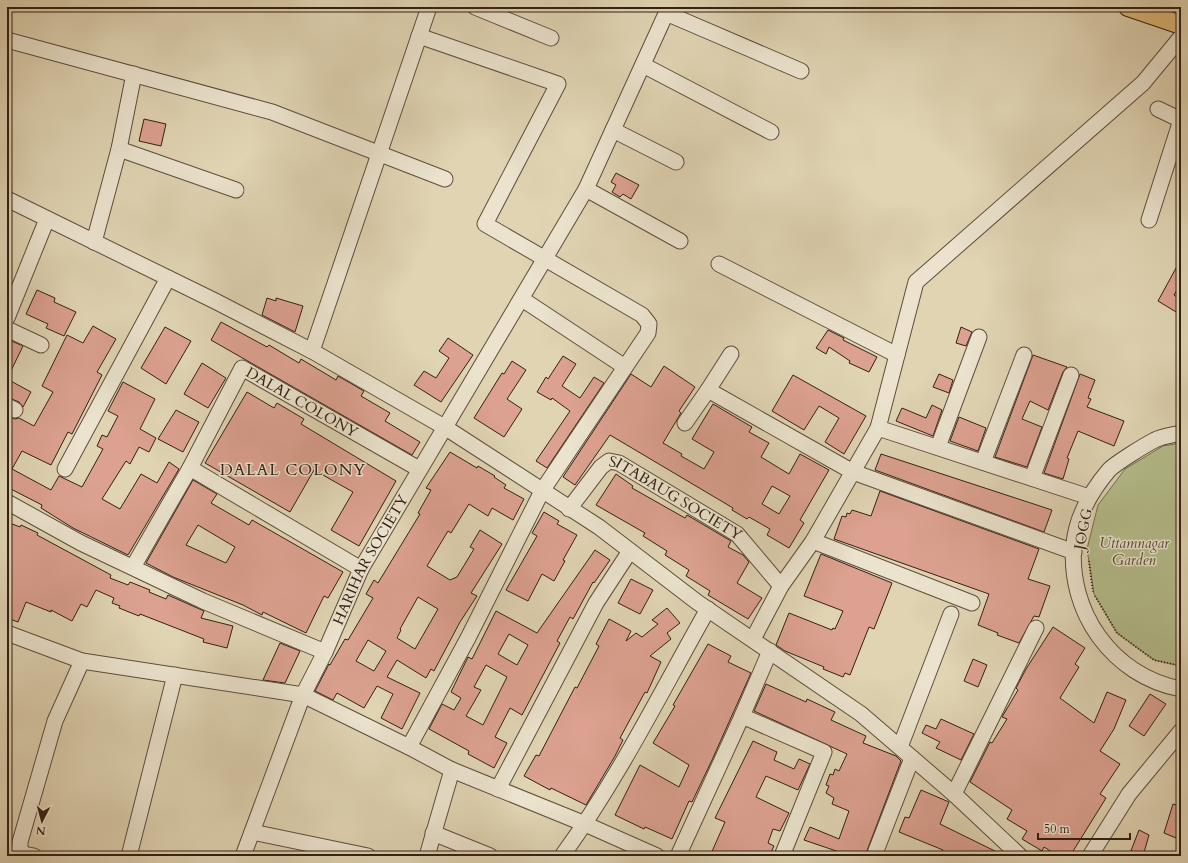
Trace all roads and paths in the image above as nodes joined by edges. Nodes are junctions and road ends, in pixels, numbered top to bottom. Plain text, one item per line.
1 (429, 7) edge
2 (475, 7) edge
3 (1128, 7) edge
4 (1159, 9) edge
5 (668, 10) edge
6 (1181, 18) edge
7 (1181, 25) edge
8 (420, 36) junction
9 (1181, 37) edge
10 (551, 38) dead end
11 (7, 40) edge
12 (643, 65) junction
13 (801, 71) dead end
14 (134, 74) junction
15 (1158, 110) dead end
16 (1181, 120) edge
17 (613, 130) junction
18 (771, 132) dead end
19 (119, 149) junction
20 (379, 153) junction
21 (676, 162) dead end
22 (444, 180) dead end
23 (586, 189) junction
24 (236, 190) dead end
25 (7, 199) edge
26 (47, 219) junction
27 (1149, 220) dead end
28 (680, 241) dead end
29 (94, 242) junction
30 (546, 258) junction
31 (719, 264) dead end
32 (168, 278) junction
33 (522, 299) junction
34 (7, 318) edge
35 (7, 329) edge
36 (979, 338) dead end
37 (41, 345) dead end
38 (312, 351) junction
39 (731, 354) dead end
40 (897, 355) junction
41 (1024, 355) dead end
42 (625, 367) junction
43 (1071, 375) dead end
44 (708, 390) junction
45 (685, 423) dead end
46 (446, 428) junction
47 (878, 428) junction
48 (1181, 433) edge
49 (938, 448) junction
50 (983, 462) junction
51 (190, 468) junction
52 (65, 469) dead end
53 (419, 469) junction
54 (852, 472) junction
55 (1032, 478) junction
56 (542, 491) junction
57 (1089, 497) junction
58 (7, 502) edge
59 (569, 509) junction
60 (813, 541) junction
61 (630, 551) junction
62 (1081, 554) junction
63 (133, 567) junction
64 (361, 569) junction
65 (781, 586) junction
66 (972, 603) dead end
67 (708, 609) junction
68 (951, 614) dead end
69 (1036, 628) dead end
70 (7, 632) edge
71 (753, 639) junction
72 (770, 651) junction
73 (325, 652) junction
74 (82, 661) junction
75 (1181, 666) edge
76 (174, 675) junction
77 (1181, 689) edge
78 (303, 695) junction
79 (742, 716) junction
80 (1181, 731) edge
81 (900, 748) junction
82 (413, 749) junction
83 (912, 758) junction
84 (452, 770) junction
85 (474, 779) junction
86 (498, 789) junction
87 (954, 794) junction
88 (585, 824) junction
89 (252, 832) junction
90 (433, 833) junction
91 (1005, 850) edge
92 (20, 853) edge
93 (129, 856) edge
94 (243, 856) edge
95 (368, 856) edge
96 (427, 856) edge
97 (490, 856) edge
98 (562, 856) edge
99 (656, 856) edge
100 (678, 856) edge
101 (782, 856) edge
102 (874, 856) edge
103 (1020, 856) edge
104 (1090, 856) edge

1 - 8 street
2 - 10 street
3 - 7 main road
4 - 6 main road
5 - 12 street, HARIHAR SOCIETY
5 - 13 street
8 - 20 street
8 - 30 street
9 - 40 street
11 - 14 street
12 - 17 street, HARIHAR SOCIETY
12 - 18 street
14 - 19 street
14 - 20 street
15 - 16 street
16 - 27 street
17 - 21 street
17 - 23 street, HARIHAR SOCIETY
19 - 24 street
19 - 29 street
20 - 22 street
20 - 38 street
23 - 28 street
23 - 30 street, HARIHAR SOCIETY
25 - 26 street
26 - 29 street
26 - 34 street
29 - 32 street
30 - 33 street, HARIHAR SOCIETY
30 - 42 street
31 - 40 street
32 - 38 street
32 - 52 street
33 - 42 street
33 - 46 street, HARIHAR SOCIETY
35 - 37 street
36 - 49 street
38 - 46 street
39 - 44 street
40 - 47 street
41 - 50 street
42 - 56 street
43 - 55 street
44 - 45 street
44 - 54 street
46 - 53 street, HARIHAR SOCIETY
46 - 56 street
47 - 49 street
47 - 54 street
48 - 57 street
49 - 50 street
50 - 55 street
51 - 53 street, DALAL COLONY
51 - 63 street
51 - 64 street
53 - 64 street, HARIHAR SOCIETY
54 - 60 street
54 - 62 street
55 - 57 street
56 - 59 street
56 - 82 street
57 - 62 street
58 - 63 street
59 - 61 street
59 - 65 street, SITABAUG SOCIETY
60 - 65 street
60 - 66 street
61 - 67 street
61 - 86 street
62 - 75 path, JOGG
62 - 77 street
63 - 73 street
64 - 73 street, HARIHAR SOCIETY
65 - 71 street
67 - 71 street
67 - 88 street
68 - 81 street
69 - 87 street
70 - 74 street
71 - 72 street
72 - 79 street
72 - 81 street
73 - 78 street, HARIHAR SOCIETY
74 - 76 street
74 - 92 street
76 - 78 street
76 - 93 street
78 - 82 street
78 - 89 street, HARIHAR SOCIETY
79 - 100 street
79 - 101 street
80 - 104 street
81 - 83 street
82 - 84 street
82 - 85 street
83 - 87 street
83 - 102 street
84 - 85 street
84 - 90 street
85 - 86 street
86 - 88 street
87 - 91 street
88 - 98 street
88 - 99 street
89 - 94 street, HARIHAR SOCIETY
89 - 95 street
90 - 96 street
90 - 97 street
91 - 103 street

